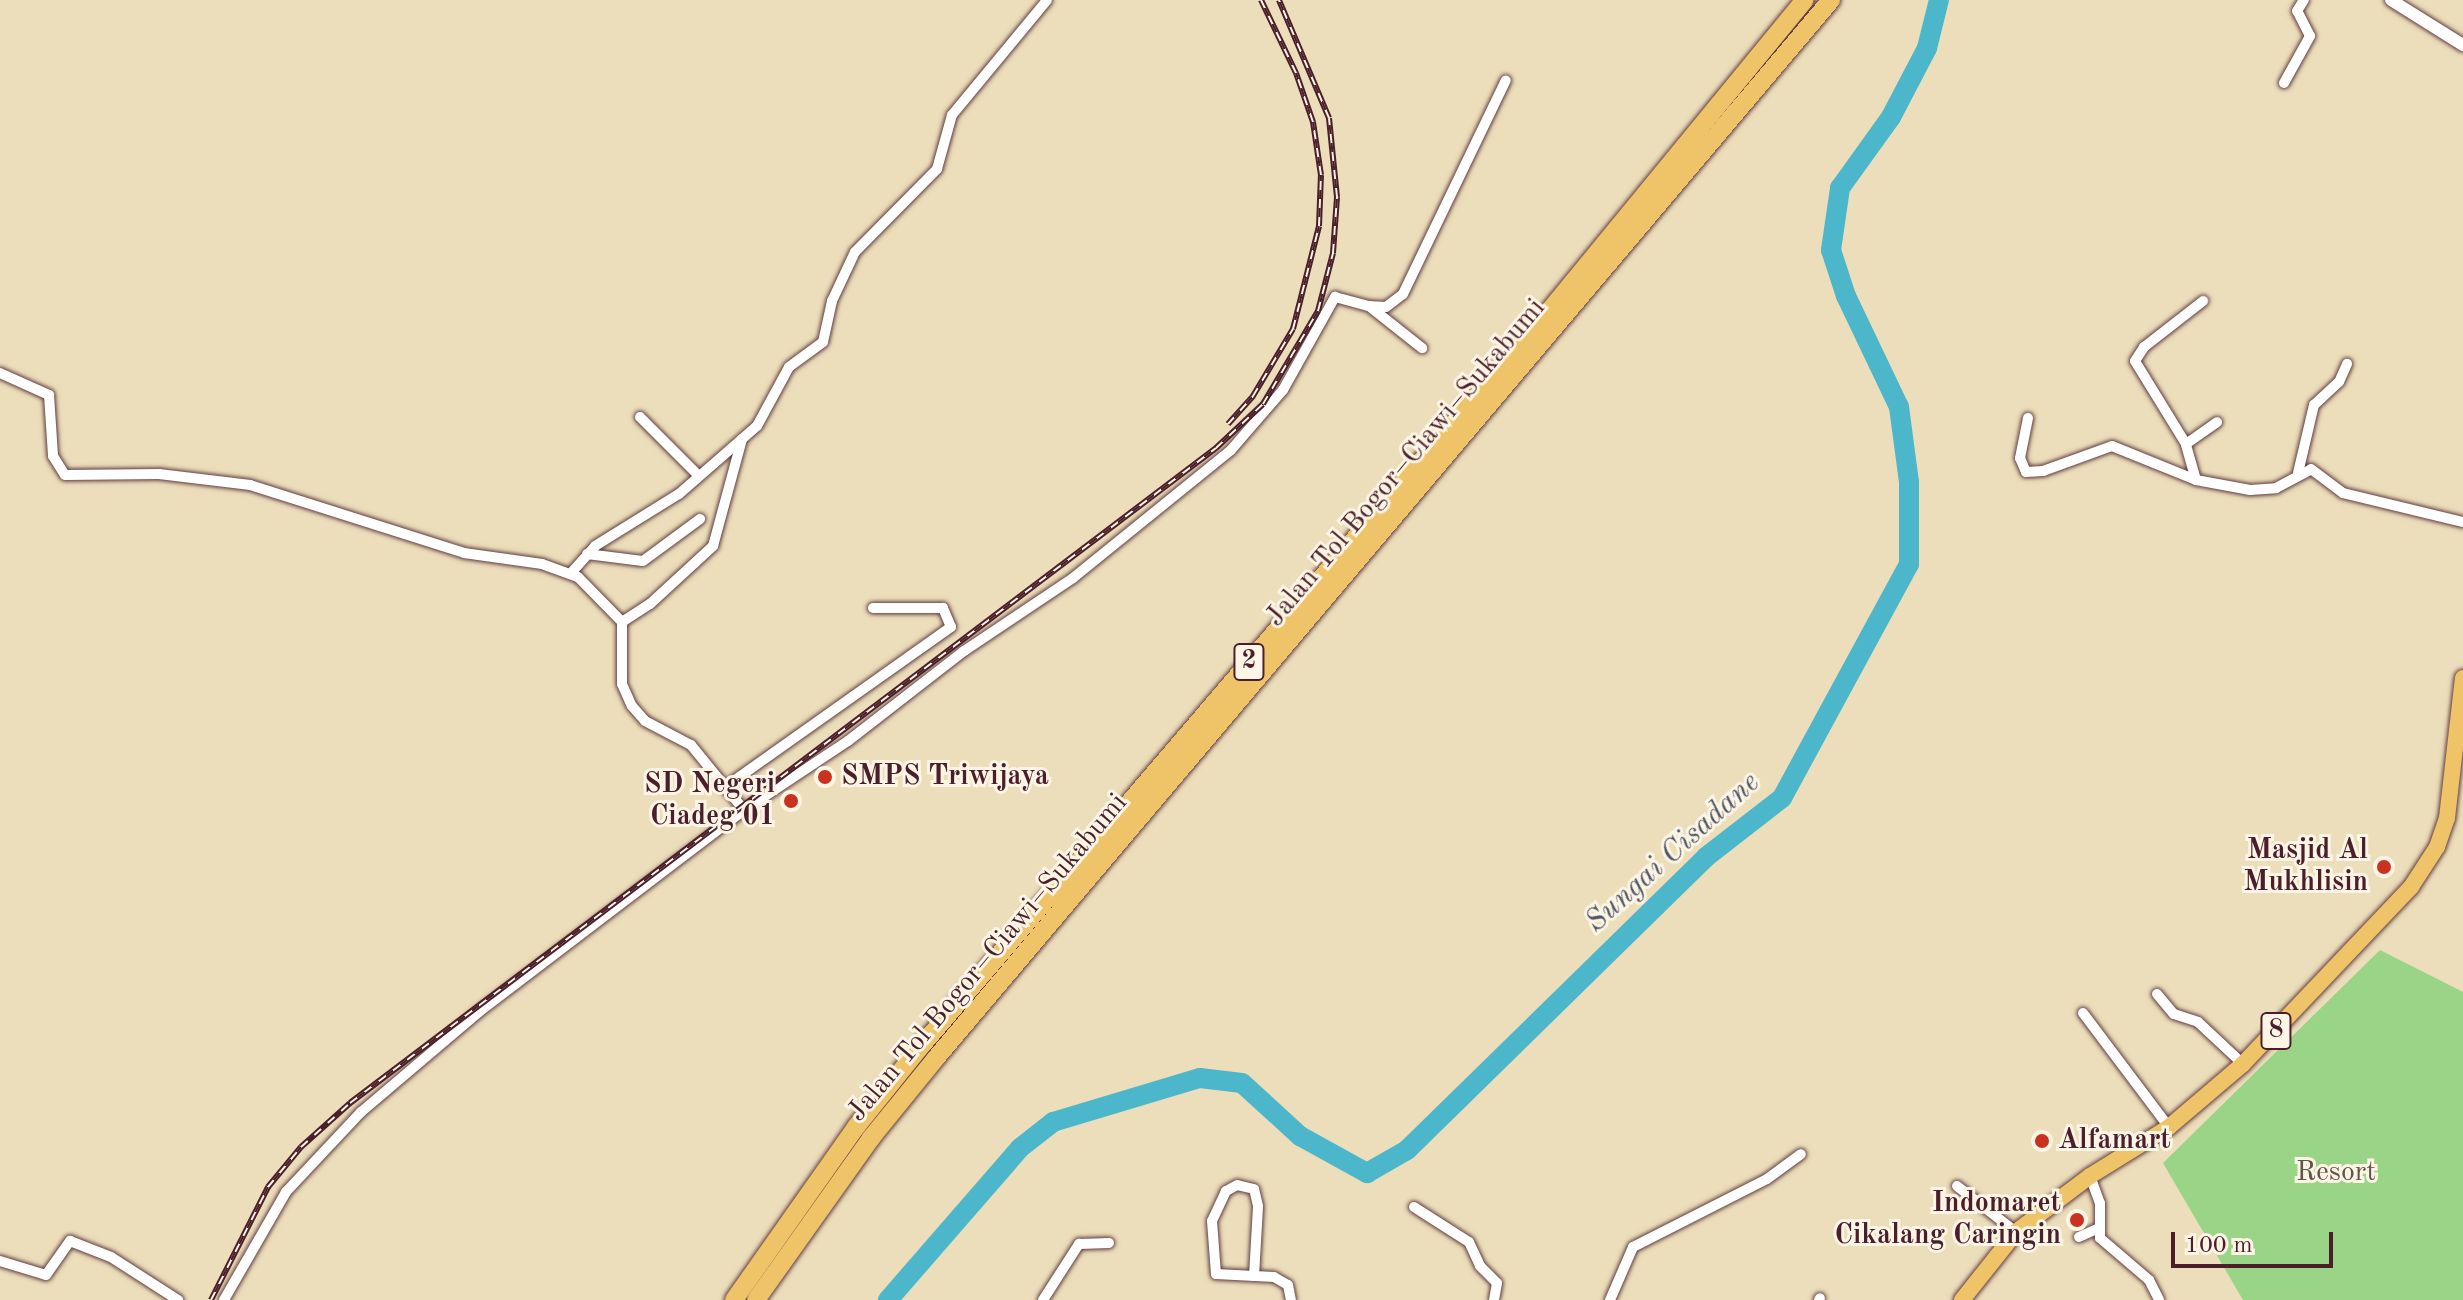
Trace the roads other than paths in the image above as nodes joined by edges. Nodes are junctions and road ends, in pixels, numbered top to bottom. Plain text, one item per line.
1 (1047, 0) edge
2 (1805, 0) edge
3 (1831, 0) edge
4 (2304, 0) edge
5 (2391, 0) edge
6 (2463, 45) edge
7 (1506, 80) dead end
8 (2284, 83) dead end
9 (2203, 301) dead end
10 (1369, 306) junction
11 (1422, 348) dead end
12 (2347, 364) dead end
13 (0, 373) edge
14 (640, 417) dead end
15 (2028, 418) dead end
16 (2217, 422) dead end
17 (742, 439) junction
18 (2186, 444) junction
19 (2298, 473) junction
20 (698, 475) junction
21 (2196, 480) junction
22 (700, 519) dead end
23 (2463, 522) edge
24 (587, 554) junction
25 (571, 573) junction
26 (873, 608) dead end
27 (622, 622) junction
28 (2463, 678) edge
29 (2462, 690) edge
30 (2459, 760) edge
31 (725, 787) junction
32 (744, 810) junction
33 (2157, 994) dead end
34 (2083, 1013) dead end
35 (2243, 1064) junction
36 (2169, 1127) junction
37 (1801, 1154) dead end
38 (2090, 1176) junction
39 (1957, 1186) dead end
40 (1414, 1207) dead end
41 (2099, 1228) junction
42 (2016, 1232) junction
43 (2079, 1237) dead end
44 (1109, 1243) dead end
45 (0, 1261) edge
46 (1254, 1276) junction
47 (178, 1300) edge
48 (224, 1300) edge
49 (734, 1300) edge
50 (756, 1300) edge
51 (1043, 1300) edge
52 (1291, 1300) edge
53 (1494, 1300) edge
54 (1610, 1300) edge
55 (1962, 1300) edge
56 (2159, 1300) edge

1 - 17 street
2 - 49 highway, Jalan Tol Bogor–Ciawi–Sukabumi / 2
3 - 50 highway, Jalan Tol Bogor–Ciawi–Sukabumi / 2
4 - 8 street
5 - 6 street
7 - 10 street
9 - 18 street
10 - 11 street
10 - 32 street
12 - 19 street
13 - 25 street
14 - 20 street
15 - 21 street
16 - 18 street
17 - 20 street
17 - 27 street
18 - 21 street
19 - 21 street
19 - 23 street
20 - 24 street
22 - 24 street
24 - 25 street
25 - 27 street
26 - 31 street
27 - 31 street
28 - 29 highway, 8
29 - 30 highway, 8
30 - 35 highway, 8
31 - 32 street
32 - 48 street
33 - 35 street
34 - 36 street
35 - 36 highway, 8
36 - 38 highway, 8
37 - 54 street
38 - 41 street
38 - 42 highway, 8
39 - 42 street
40 - 53 street
41 - 43 street
41 - 56 street
42 - 55 highway, 8
44 - 51 street
45 - 47 street
46 - 46 street
46 - 52 street

